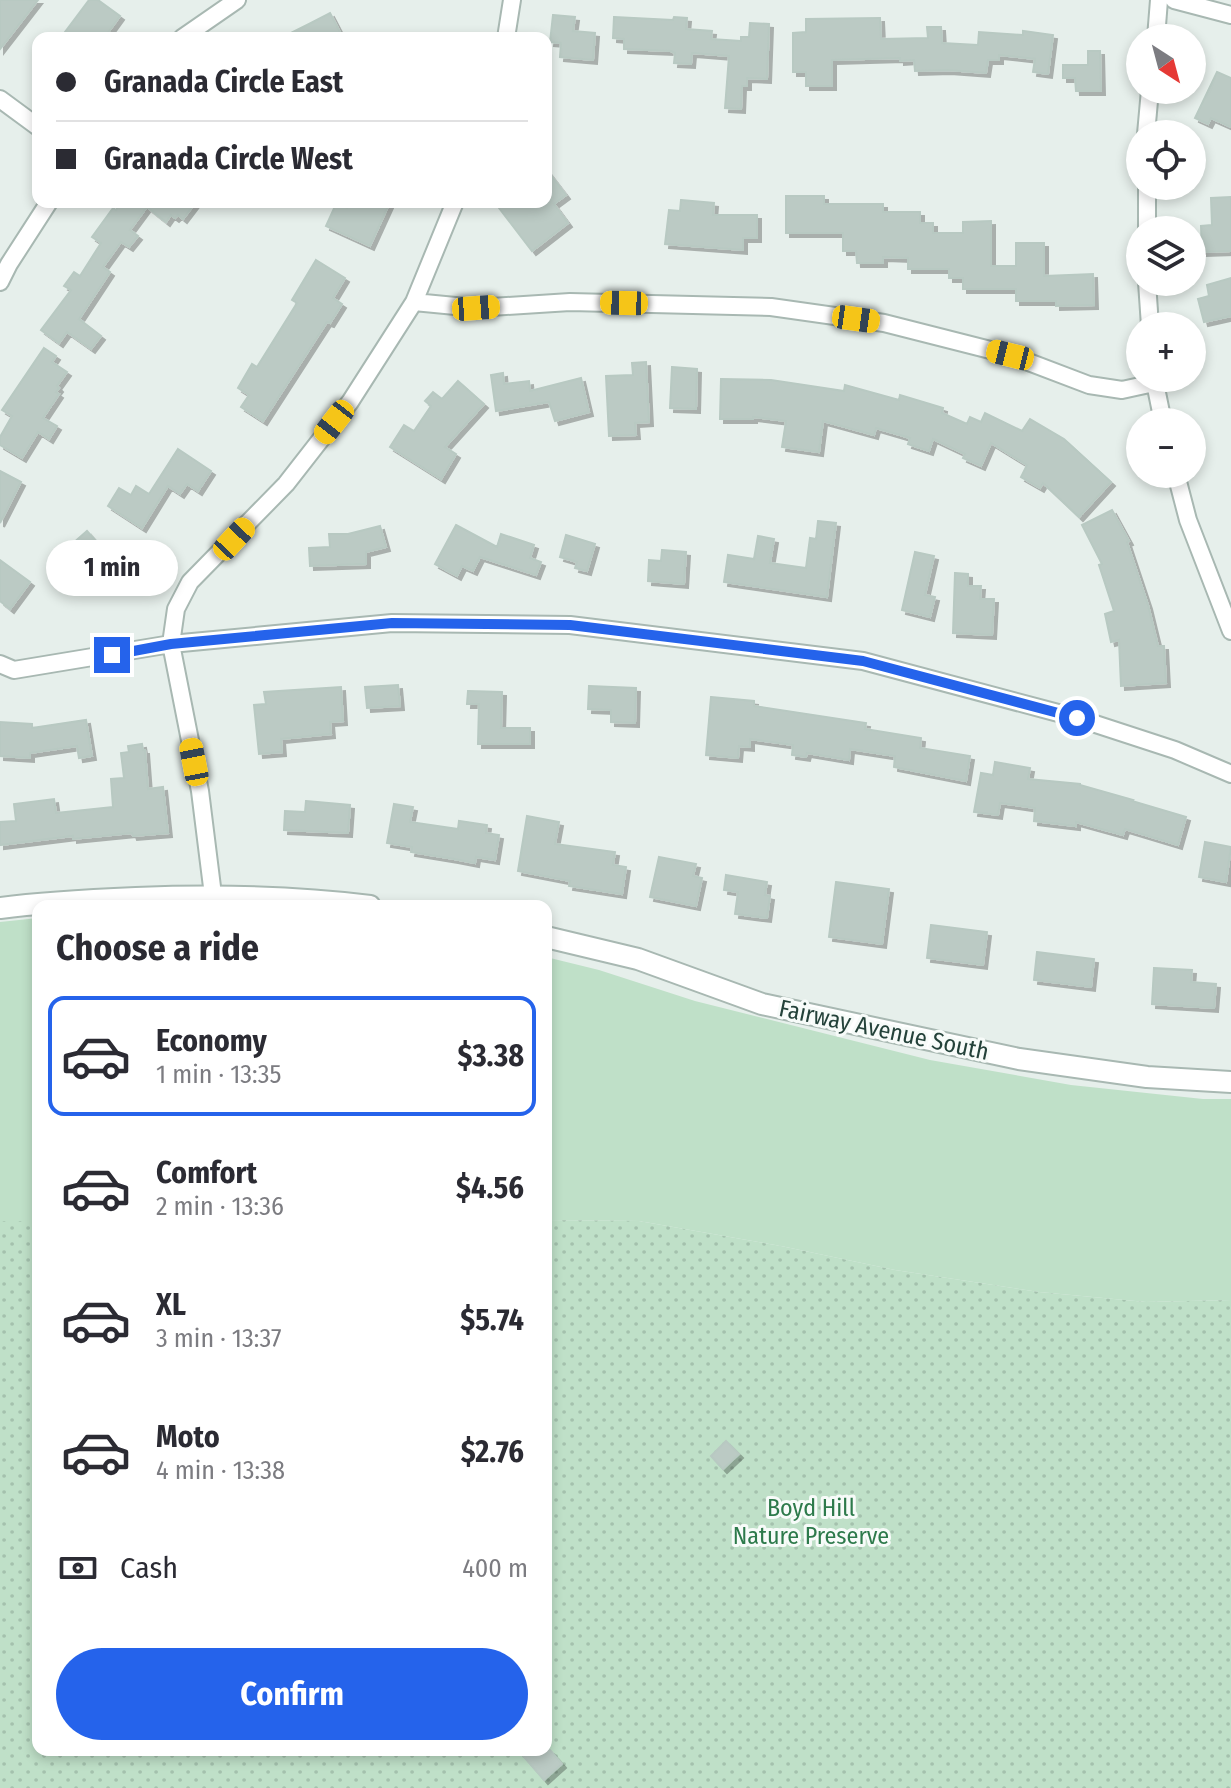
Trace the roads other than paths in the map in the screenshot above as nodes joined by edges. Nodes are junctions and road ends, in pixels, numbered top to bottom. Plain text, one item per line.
1 (237, 0) edge
2 (512, 0) edge
3 (1159, 0) edge
4 (1174, 0) edge
5 (1231, 15) edge
6 (1157, 24) edge
7 (191, 32) edge
8 (507, 32) edge
9 (0, 99) edge
10 (32, 123) edge
11 (45, 208) edge
12 (453, 208) edge
13 (0, 282) edge
14 (414, 302) junction
15 (1126, 389) edge
16 (1180, 488) edge
17 (1231, 631) edge
18 (171, 644) junction
19 (0, 664) edge
20 (1231, 774) edge
21 (213, 895) junction
22 (93, 900) edge
23 (311, 900) edge
24 (32, 904) edge
25 (0, 908) edge
26 (552, 938) edge
27 (1231, 1082) edge

1 - 7 street
2 - 8 street
3 - 6 street
4 - 5 street
9 - 10 street
11 - 13 street
12 - 14 street
14 - 15 street
14 - 18 street
16 - 17 street
18 - 19 street
18 - 20 street
18 - 21 street
21 - 22 street
21 - 23 street
24 - 25 street
26 - 27 street, Fairway Avenue South

